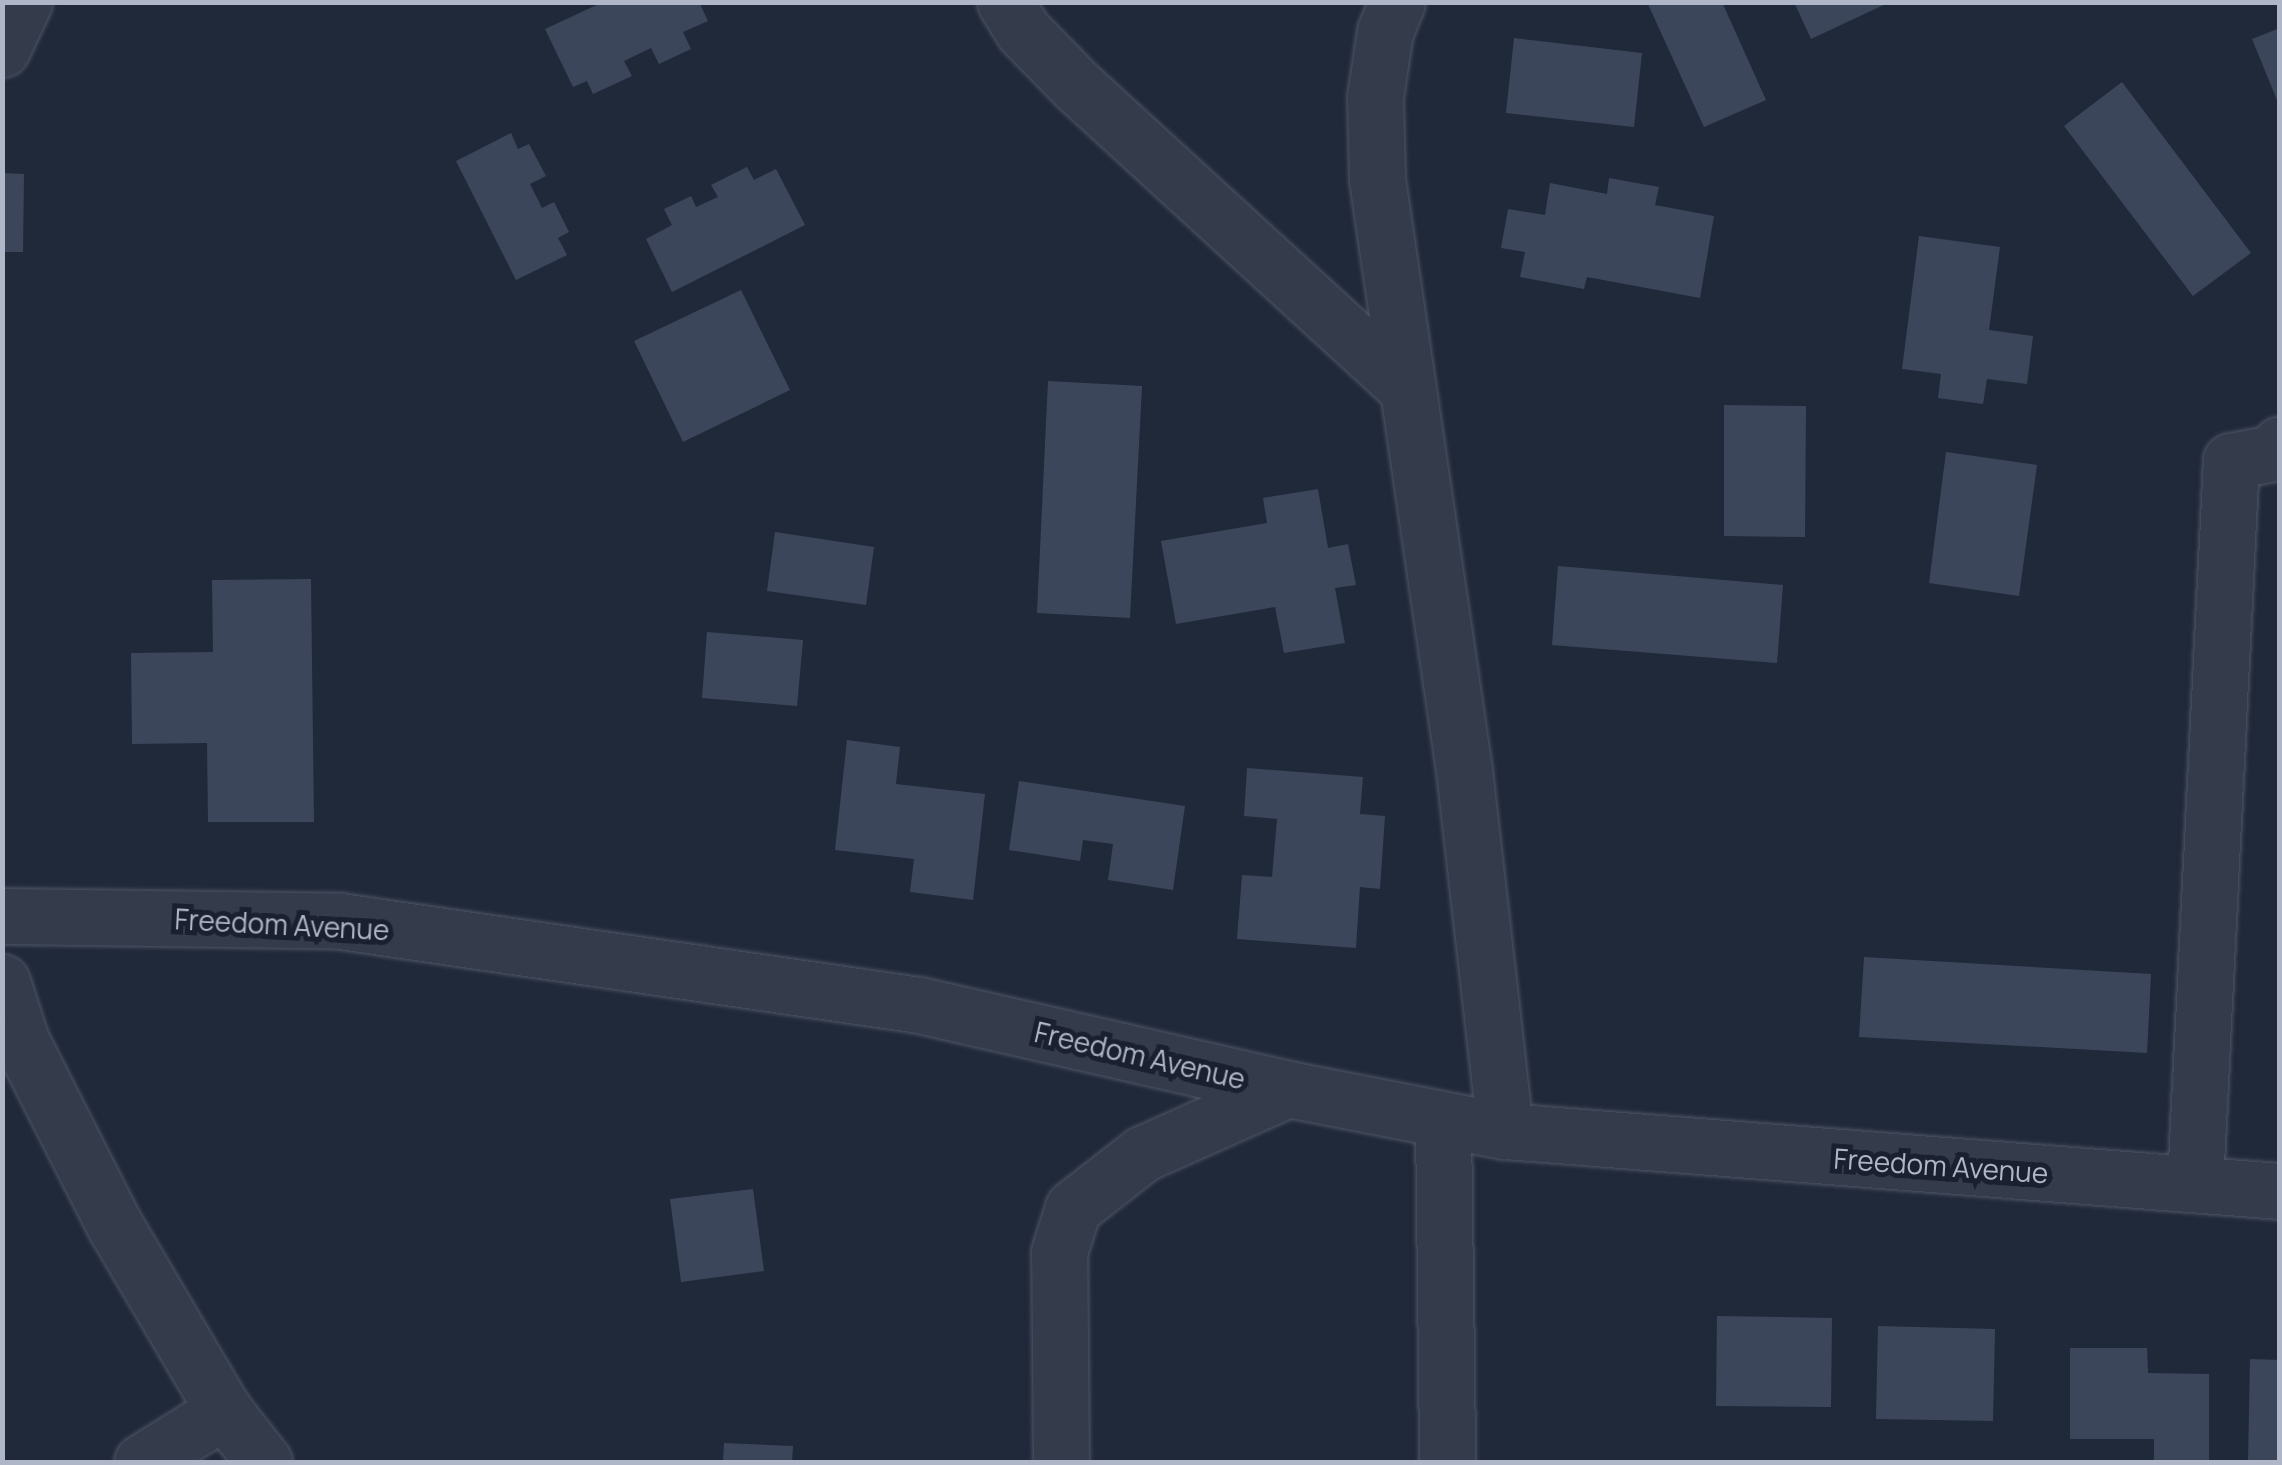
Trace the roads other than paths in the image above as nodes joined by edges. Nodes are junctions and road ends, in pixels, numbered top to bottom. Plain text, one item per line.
1 (24, 2) edge
2 (1004, 2) edge
3 (1397, 2) edge
4 (2, 49) edge
5 (1407, 388) junction
6 (2280, 444) edge
7 (2, 916) edge
8 (2, 982) edge
9 (1288, 1089) junction
10 (1443, 1121) junction
11 (1505, 1130) junction
12 (2195, 1183) junction
13 (2280, 1190) edge
14 (224, 1410) junction
15 (142, 1462) edge
16 (264, 1462) edge
17 (1061, 1462) edge
18 (1447, 1462) edge

1 - 4 street
2 - 5 street
3 - 5 street
5 - 11 street
6 - 12 street
7 - 9 street, Freedom Avenue
8 - 14 street
9 - 10 street, Freedom Avenue
9 - 17 street
10 - 11 street, Freedom Avenue
10 - 18 street
11 - 12 street, Freedom Avenue
12 - 13 street, Freedom Avenue
14 - 15 street
14 - 16 street

